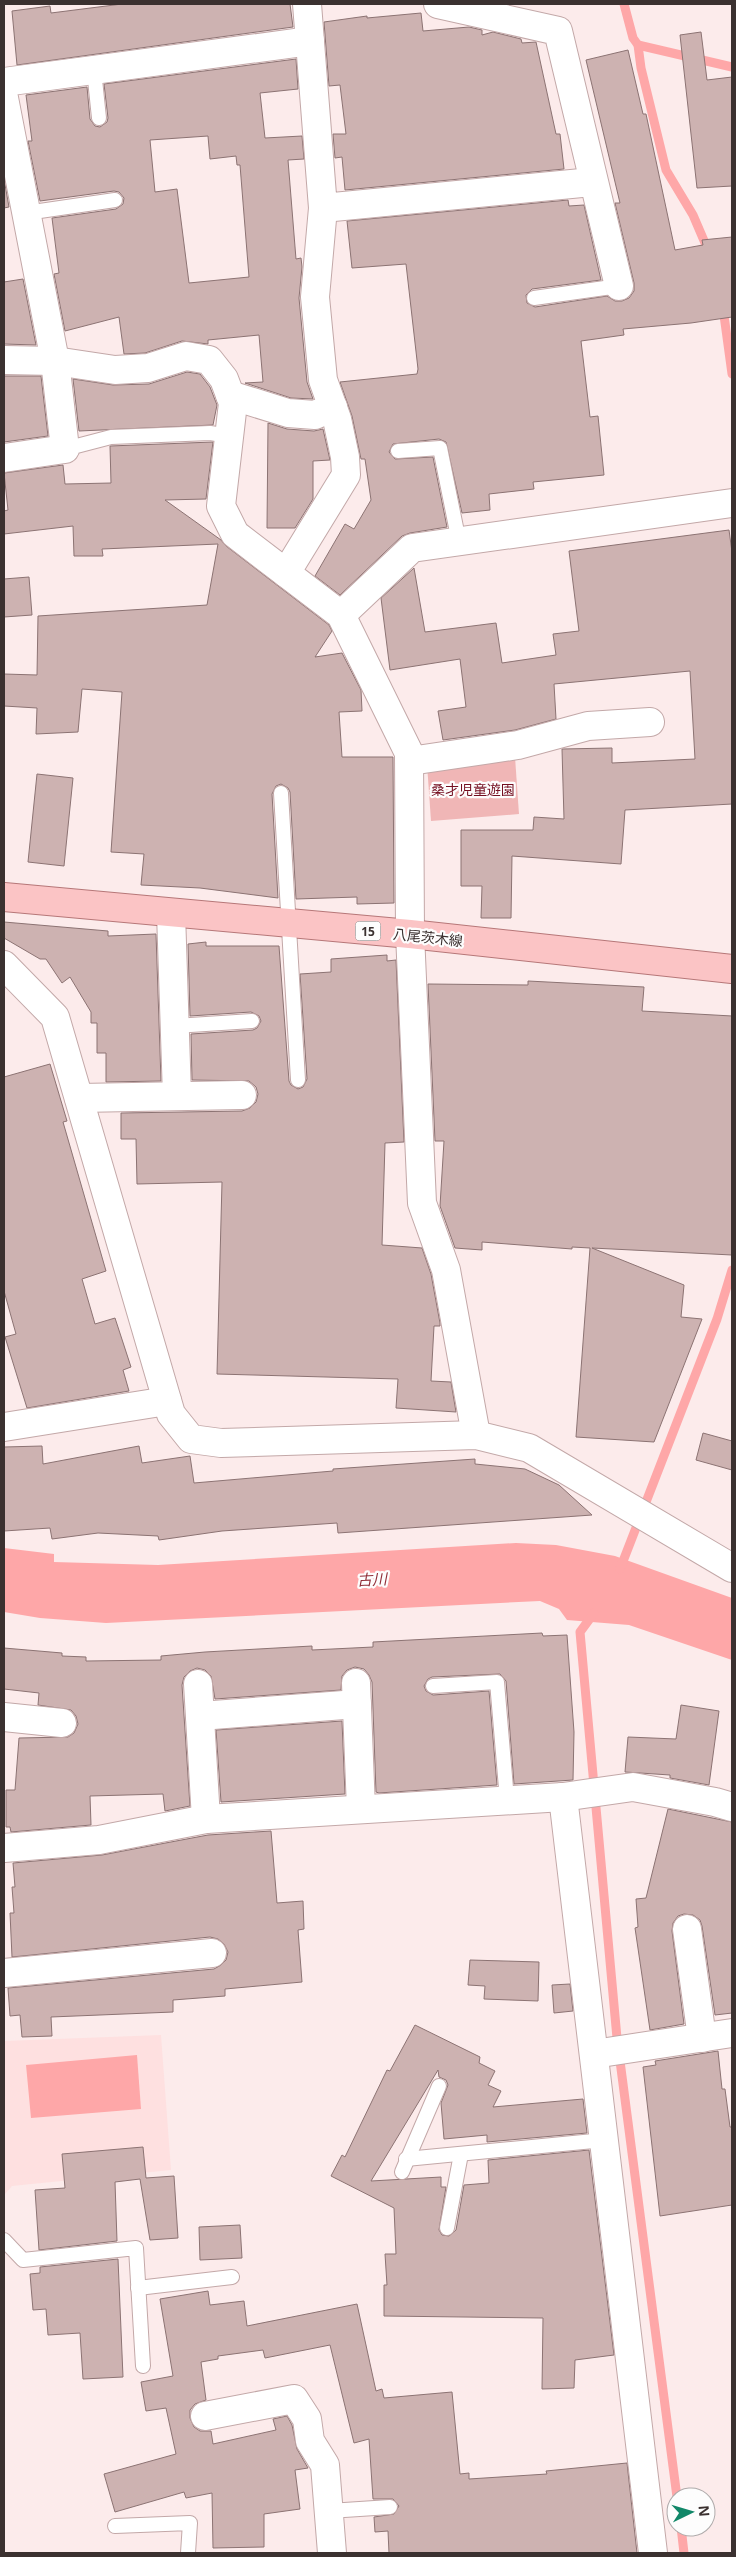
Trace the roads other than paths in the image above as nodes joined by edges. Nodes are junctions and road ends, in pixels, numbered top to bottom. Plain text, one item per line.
1 (307, 4) edge
2 (438, 4) edge
3 (310, 41) junction
4 (94, 70) junction
5 (4, 82) edge
6 (4, 98) edge
7 (99, 118) dead end
8 (592, 182) junction
9 (115, 200) dead end
10 (323, 208) junction
11 (26, 213) junction
12 (619, 286) joint
13 (534, 298) dead end
14 (4, 360) edge
15 (55, 361) junction
16 (230, 395) junction
17 (333, 407) junction
18 (230, 436) junction
19 (65, 449) junction
20 (398, 451) dead end
21 (4, 458) edge
22 (732, 503) edge
23 (459, 542) junction
24 (286, 573) junction
25 (341, 615) junction
26 (650, 722) dead end
27 (410, 761) junction
28 (281, 793) dead end
29 (4, 897) edge
30 (171, 913) junction
31 (289, 923) junction
32 (410, 934) junction
33 (4, 965) edge
34 (732, 969) edge
35 (252, 1021) dead end
36 (175, 1026) junction
37 (298, 1080) dead end
38 (242, 1095) dead end
39 (177, 1096) junction
40 (79, 1098) junction
41 (167, 1401) junction
42 (4, 1425) edge
43 (476, 1435) junction
44 (732, 1568) edge
45 (198, 1684) dead end
46 (433, 1686) dead end
47 (200, 1716) junction
48 (4, 1717) edge
49 (62, 1723) dead end
50 (572, 1795) junction
51 (506, 1800) junction
52 (732, 1807) edge
53 (361, 1809) junction
54 (206, 1819) junction
55 (4, 1848) edge
56 (687, 1929) dead end
57 (212, 1953) dead end
58 (4, 1973) edge
59 (732, 2033) edge
60 (702, 2038) junction
61 (600, 2053) junction
62 (439, 2086) dead end
63 (604, 2140) junction
64 (461, 2154) junction
65 (447, 2228) dead end
66 (4, 2240) edge
67 (232, 2277) dead end
68 (138, 2288) junction
69 (143, 2366) dead end
70 (204, 2416) dead end
71 (390, 2507) dead end
72 (329, 2511) junction
73 (116, 2526) dead end
74 (188, 2553) edge
75 (332, 2553) edge
76 (653, 2553) edge

1 - 3 street
2 - 8 street
3 - 4 street
3 - 10 street
4 - 5 street
4 - 7 lane
6 - 11 street
8 - 10 street
8 - 12 street
9 - 11 lane
10 - 17 street
11 - 15 street
12 - 13 lane
14 - 15 street
15 - 16 street
15 - 19 street
16 - 17 street
16 - 18 street
17 - 24 street
18 - 19 lane
18 - 24 street
19 - 21 street
20 - 23 lane
22 - 23 street
23 - 25 street
24 - 25 street
25 - 27 street
26 - 27 street
27 - 32 street
28 - 31 lane
29 - 30 main road, 八尾茨木線 / 15
30 - 31 main road, 八尾茨木線 / 15
30 - 36 street
31 - 32 main road, 八尾茨木線 / 15
31 - 37 lane
32 - 34 main road, 八尾茨木線 / 15
32 - 43 street
33 - 40 street
35 - 36 lane
36 - 39 street
38 - 39 street
39 - 40 street
40 - 41 street
41 - 42 street
41 - 43 street
43 - 44 street
45 - 47 street
46 - 51 lane
47 - 53 street
47 - 54 street
48 - 49 street
50 - 51 street
50 - 52 street
50 - 61 street
51 - 53 street
53 - 54 street
54 - 55 street
56 - 60 street
57 - 58 street
59 - 60 street
60 - 61 street
61 - 63 street
62 - 64 lane
63 - 64 lane
63 - 76 street
64 - 65 lane
66 - 68 lane
67 - 68 lane
68 - 69 lane
70 - 72 street
71 - 72 lane
72 - 75 street
73 - 74 lane

